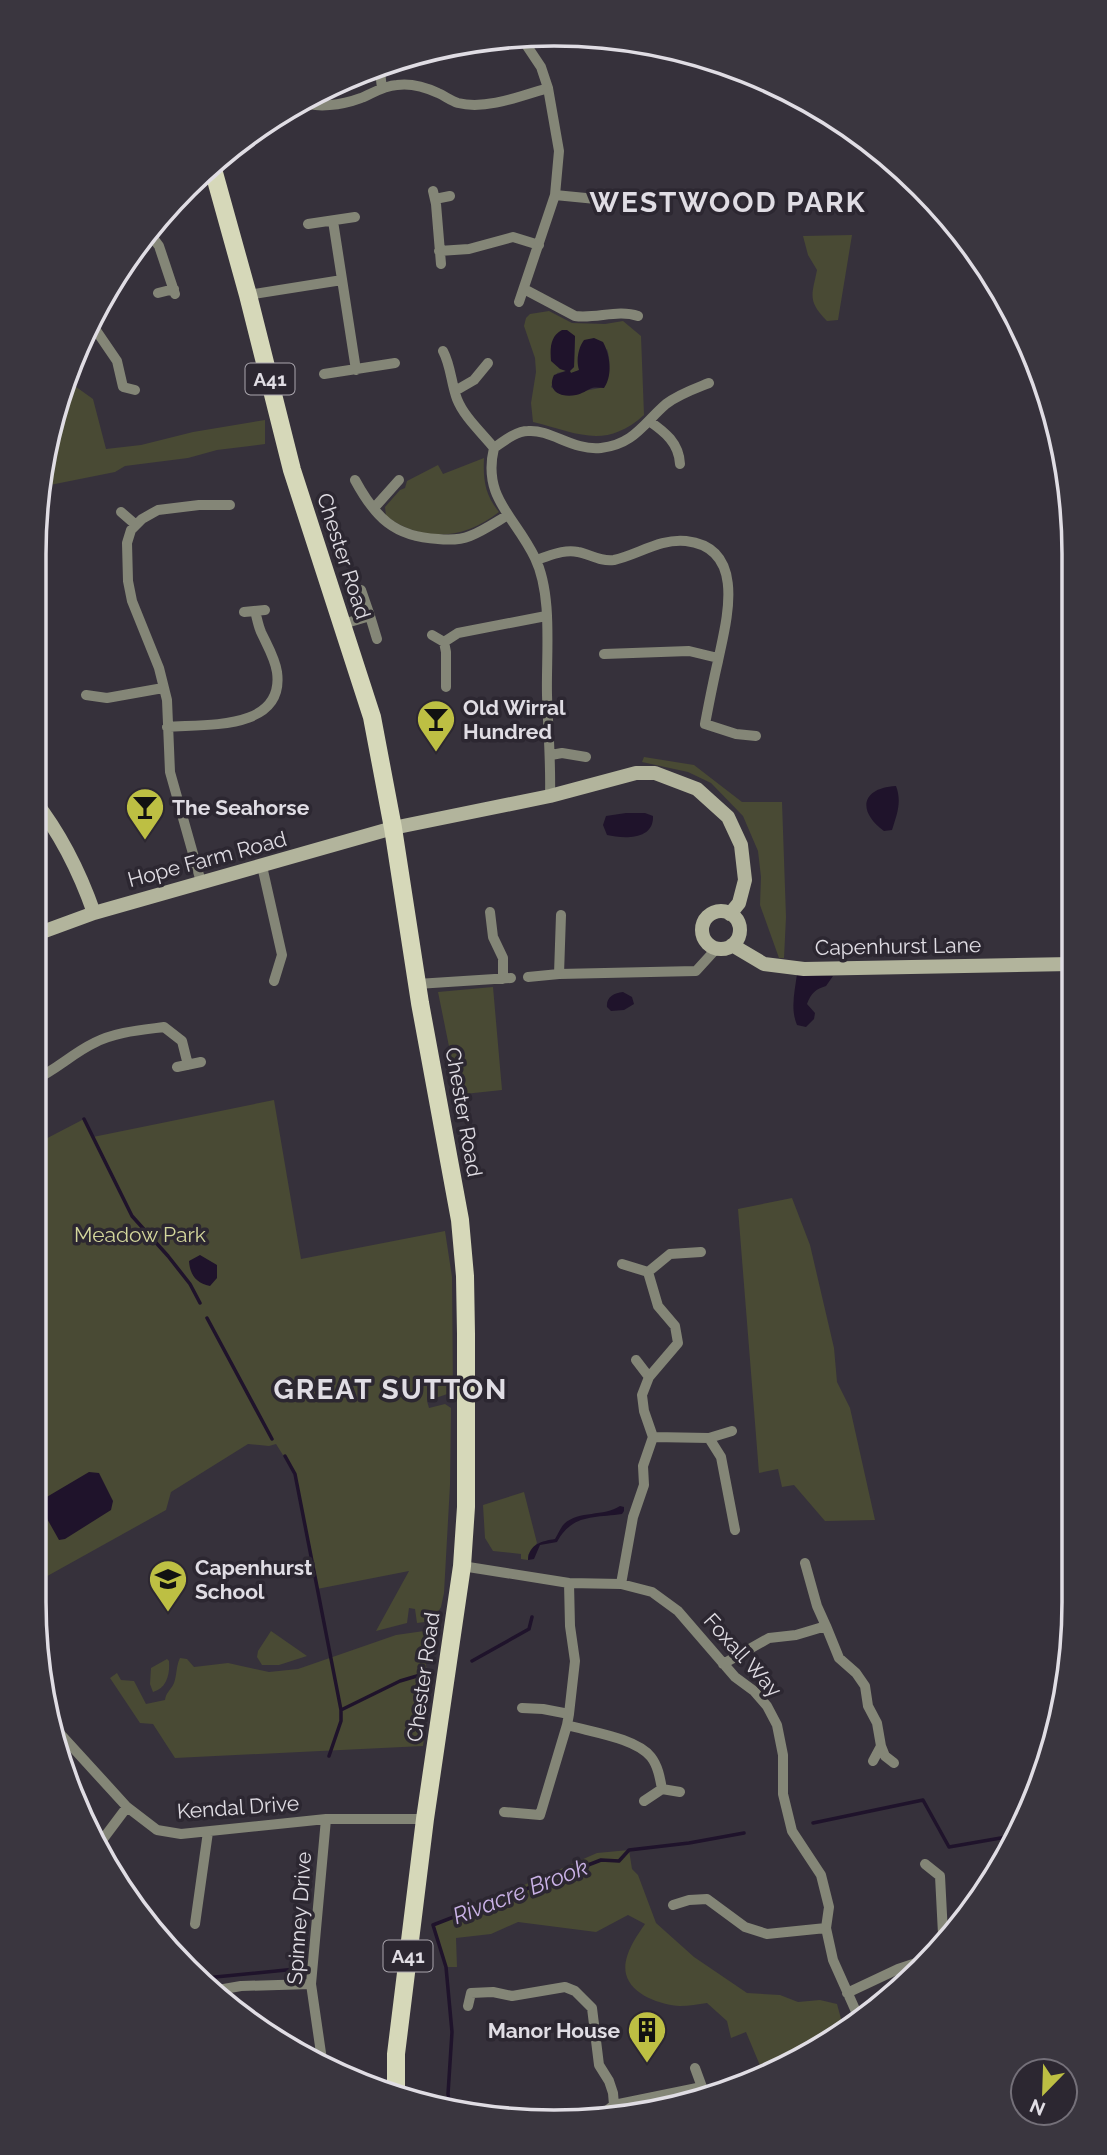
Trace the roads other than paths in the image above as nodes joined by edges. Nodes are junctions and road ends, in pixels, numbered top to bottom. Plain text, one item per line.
1 (528, 47) edge
2 (381, 76) edge
3 (383, 88) junction
4 (548, 88) junction
5 (317, 105) edge
6 (215, 176) edge
7 (555, 195) junction
8 (450, 196) dead end
9 (596, 199) dead end
10 (355, 217) dead end
11 (333, 221) junction
12 (308, 225) dead end
13 (154, 239) edge
14 (539, 245) junction
15 (439, 251) junction
16 (441, 264) dead end
17 (342, 281) junction
18 (524, 289) junction
19 (158, 293) dead end
20 (248, 295) junction
21 (519, 302) dead end
22 (632, 310) dead end
23 (97, 331) edge
24 (443, 351) dead end
25 (396, 363) dead end
26 (488, 363) dead end
27 (356, 370) junction
28 (324, 374) dead end
29 (709, 383) dead end
30 (123, 387) junction
31 (135, 390) dead end
32 (455, 391) junction
33 (113, 396) dead end
34 (649, 421) junction
35 (494, 448) junction
36 (682, 457) dead end
37 (355, 480) dead end
38 (399, 480) dead end
39 (204, 505) junction
40 (230, 505) dead end
41 (373, 508) junction
42 (121, 512) dead end
43 (508, 515) junction
44 (204, 519) dead end
45 (136, 525) junction
46 (536, 560) junction
47 (361, 590) dead end
48 (255, 611) dead end
49 (370, 616) junction
50 (546, 616) junction
51 (343, 624) junction
52 (432, 635) dead end
53 (377, 639) dead end
54 (443, 642) junction
55 (604, 654) dead end
56 (718, 658) junction
57 (446, 687) dead end
58 (163, 688) junction
59 (86, 695) dead end
60 (104, 698) junction
61 (104, 711) dead end
62 (167, 727) junction
63 (757, 736) dead end
64 (551, 755) junction
65 (586, 757) dead end
66 (550, 796) junction
67 (46, 819) edge
68 (393, 828) junction
69 (262, 866) junction
70 (201, 882) junction
71 (490, 912) dead end
72 (93, 913) junction
73 (730, 914) junction
74 (561, 915) dead end
75 (46, 931) edge
76 (732, 945) junction
77 (717, 948) junction
78 (1062, 964) edge
79 (559, 974) junction
80 (528, 977) dead end
81 (274, 981) dead end
82 (417, 984) junction
83 (201, 1062) dead end
84 (46, 1075) edge
85 (701, 1252) dead end
86 (622, 1264) dead end
87 (648, 1272) junction
88 (636, 1360) dead end
89 (649, 1377) junction
90 (732, 1431) dead end
91 (653, 1437) junction
92 (709, 1438) junction
93 (735, 1530) dead end
94 (805, 1563) dead end
95 (462, 1566) junction
96 (569, 1583) junction
97 (621, 1584) junction
98 (826, 1626) junction
99 (723, 1664) junction
100 (522, 1708) dead end
101 (568, 1719) junction
102 (66, 1742) edge
103 (881, 1746) junction
104 (873, 1761) dead end
105 (894, 1763) dead end
106 (662, 1789) junction
107 (680, 1792) dead end
108 (644, 1801) dead end
109 (127, 1807) junction
110 (503, 1812) dead end
111 (326, 1819) junction
112 (425, 1819) junction
113 (208, 1832) junction
114 (104, 1837) edge
115 (925, 1864) dead end
116 (673, 1905) dead end
117 (195, 1924) dead end
118 (943, 1927) edge
119 (826, 1928) junction
120 (908, 1965) edge
121 (310, 1984) junction
122 (225, 1989) edge
123 (847, 1993) junction
124 (468, 2006) dead end
125 (855, 2010) edge
126 (320, 2052) edge
127 (695, 2068) dead end
128 (396, 2085) edge
129 (702, 2087) edge
130 (672, 2095) edge
131 (614, 2105) joint

1 - 4 street
2 - 3 street
3 - 4 street
3 - 5 street
4 - 7 street
6 - 20 main road, Chester Road / A41
7 - 9 street
7 - 14 street
8 - 15 street
10 - 11 street
11 - 12 street
11 - 17 street
13 - 19 street
14 - 15 street
14 - 18 street
15 - 16 street
17 - 20 street
17 - 27 street
18 - 21 street
18 - 22 street
20 - 51 main road, Chester Road / A41
23 - 30 street
24 - 32 street
25 - 27 street
26 - 32 street
27 - 28 street
29 - 34 street
30 - 31 street
30 - 33 street
32 - 35 street
34 - 35 street
34 - 36 street
35 - 43 street
37 - 41 street
38 - 41 street
39 - 40 street
39 - 44 street
39 - 45 street
41 - 43 street
42 - 45 street
43 - 46 street
45 - 58 street
46 - 50 street
46 - 56 street
47 - 49 street
48 - 62 street
49 - 51 street
49 - 53 street
50 - 54 street
50 - 64 street
51 - 68 main road, Chester Road / A41
52 - 54 street
54 - 57 street
55 - 56 street
56 - 63 street
58 - 60 street
58 - 62 street
59 - 60 street
60 - 61 street
62 - 70 street
64 - 65 street
64 - 66 street
66 - 68 street, Hope Farm Road
66 - 73 street, Hope Farm Road
67 - 72 street
68 - 69 street, Hope Farm Road
68 - 82 main road, Chester Road / A41
69 - 70 street, Hope Farm Road
69 - 81 street
70 - 72 street, Hope Farm Road
71 - 82 street
72 - 75 street, Hope Farm Road
73 - 76 street
73 - 77 street
74 - 79 street
76 - 77 street
76 - 78 street, Capenhurst Lane
77 - 79 street
79 - 80 street
82 - 95 main road, Chester Road / A41
83 - 84 street
85 - 87 street
86 - 87 street
87 - 89 street
88 - 89 street
89 - 91 street
90 - 92 street
91 - 92 street
91 - 97 street
92 - 93 street
94 - 98 street
95 - 96 street, Foxall Way
95 - 112 main road, Chester Road / A41
96 - 97 street, Foxall Way
96 - 101 street
97 - 99 street, Foxall Way
98 - 99 street
98 - 103 street
99 - 119 street, Foxall Way
100 - 101 street
101 - 106 street
101 - 110 street
102 - 109 street, Kendal Drive
103 - 104 street
103 - 105 street
106 - 107 street
106 - 108 street
109 - 113 street, Kendal Drive
109 - 114 street
111 - 112 street, Kendal Drive
111 - 113 street, Kendal Drive
111 - 121 street, Spinney Drive
112 - 128 main road, Chester Road / A41
113 - 117 street
115 - 118 street
116 - 119 street
119 - 123 street, Foxall Way
120 - 123 street
121 - 122 street
121 - 126 street, Spinney Drive
123 - 125 street, Foxall Way
124 - 131 street
127 - 129 street
130 - 131 street

